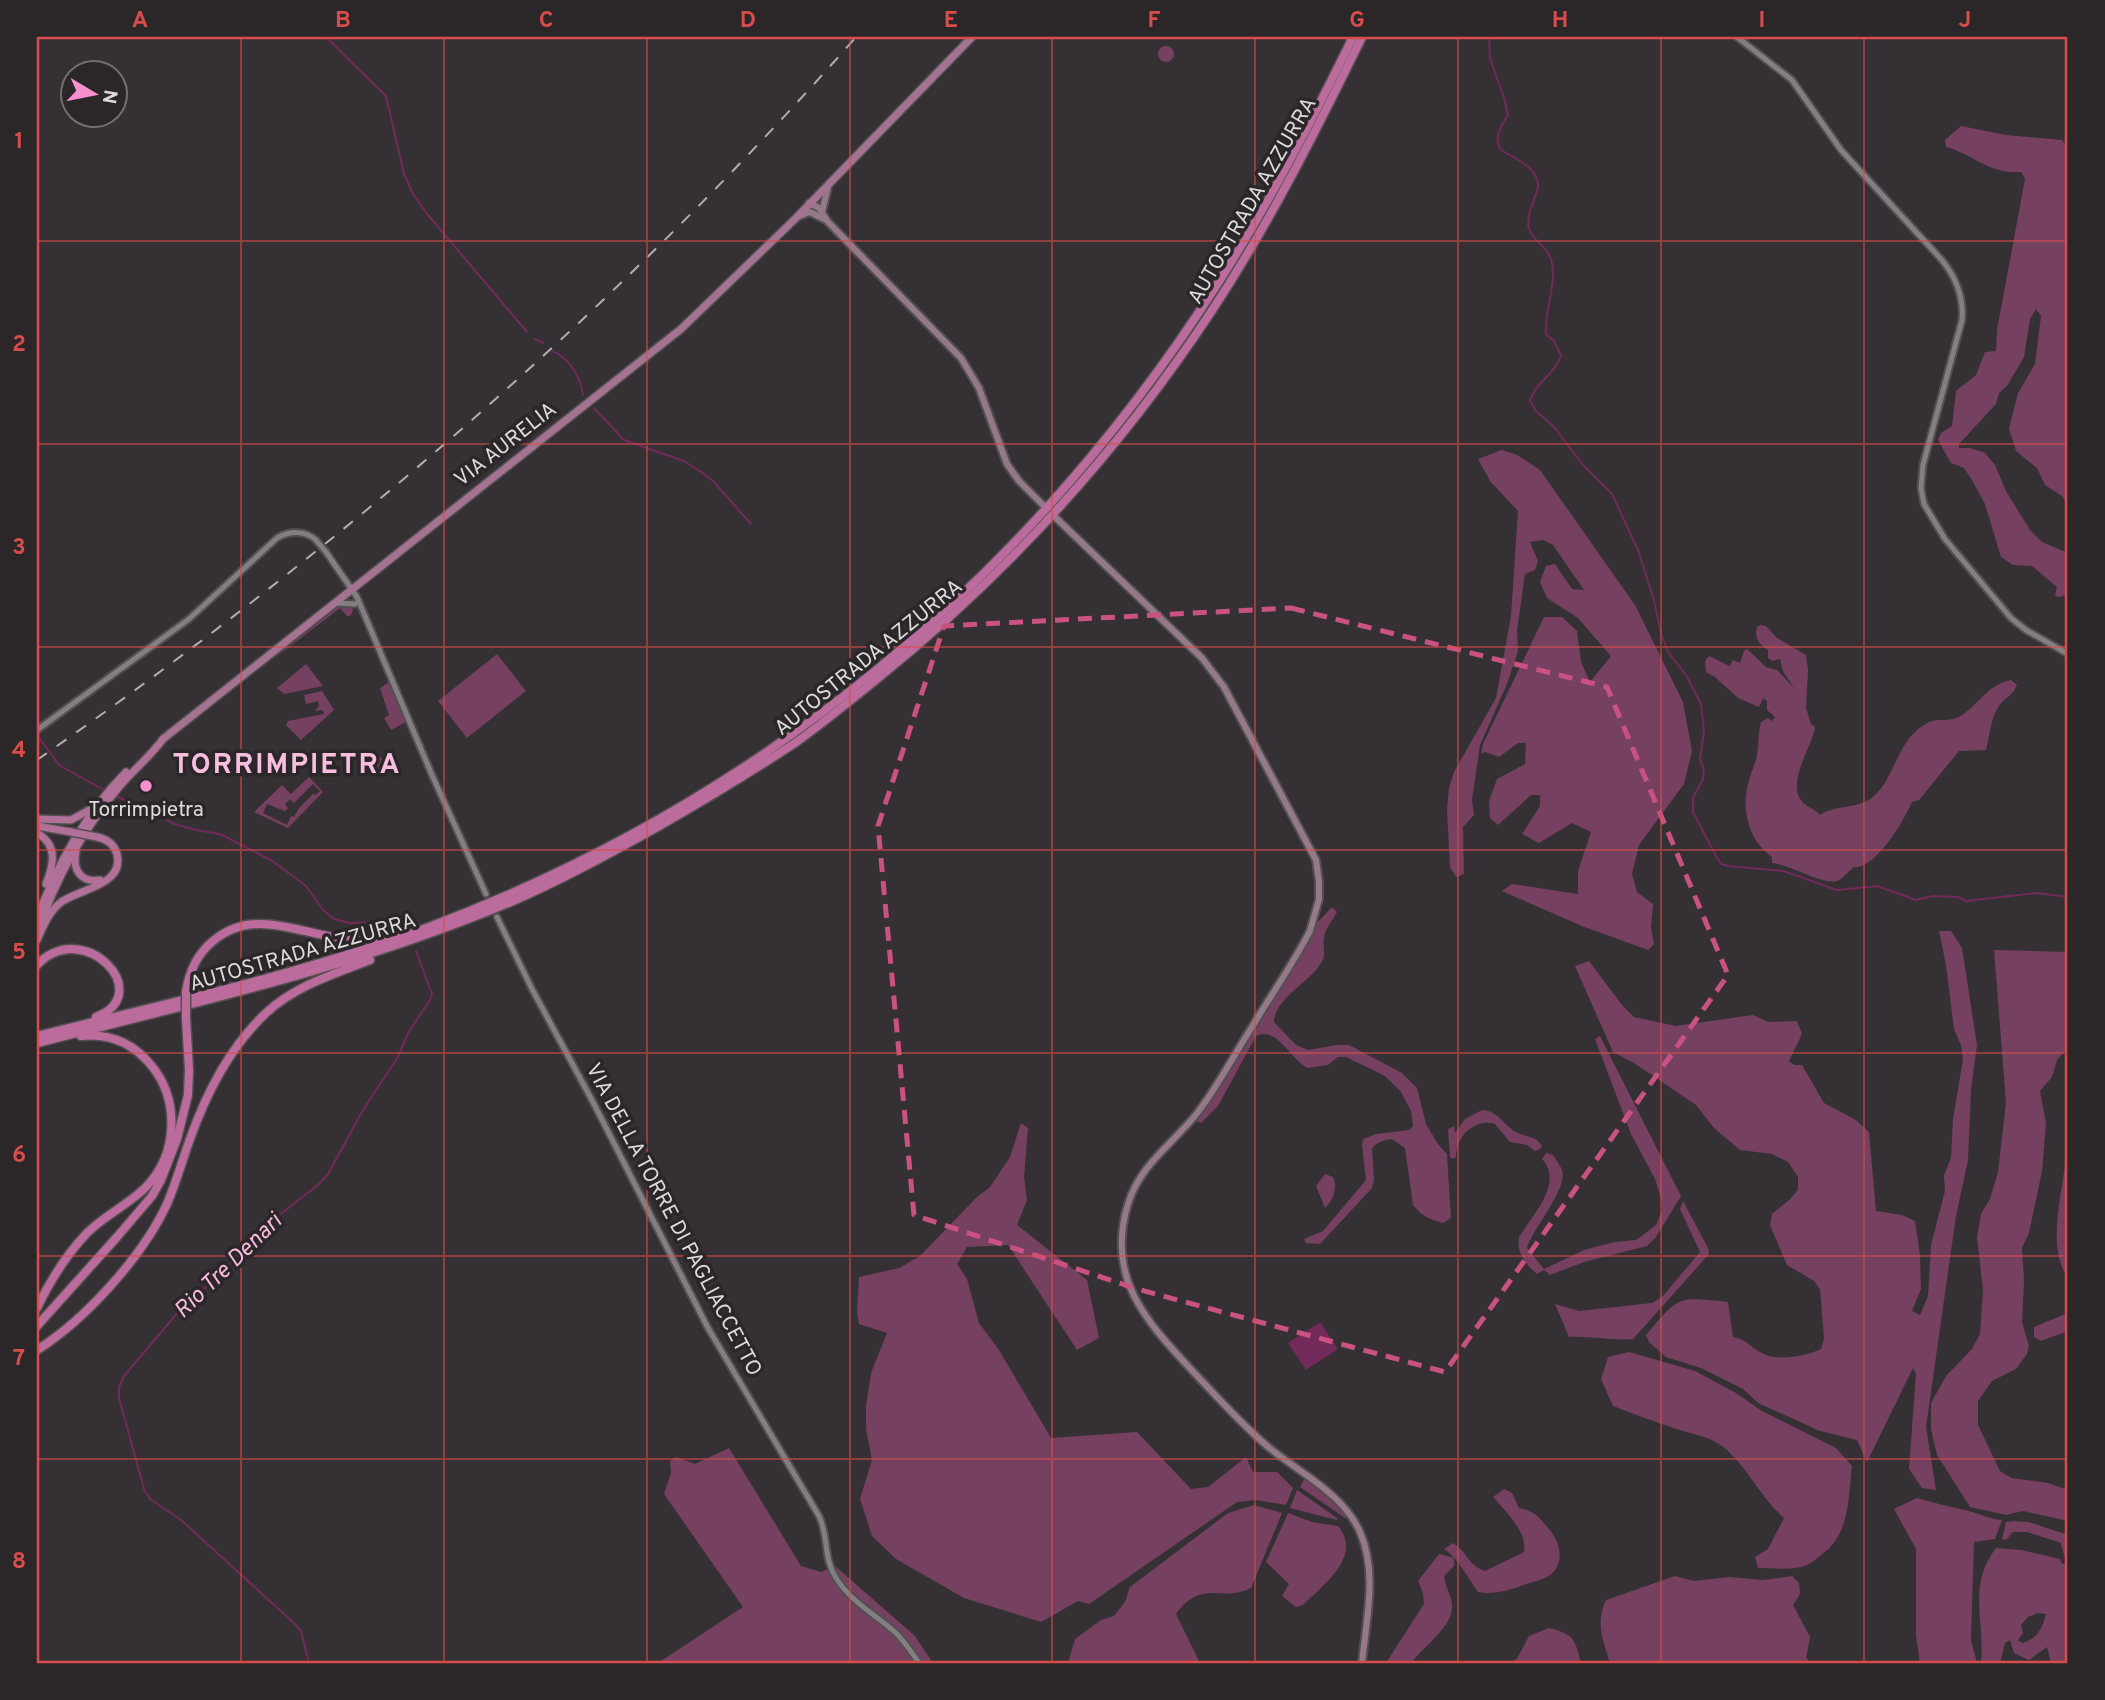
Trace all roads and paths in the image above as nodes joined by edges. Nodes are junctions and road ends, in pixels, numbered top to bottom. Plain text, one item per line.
1 (971, 37) edge
2 (1353, 37) edge
3 (1362, 37) edge
4 (1737, 37) edge
5 (831, 181) junction
6 (809, 204) junction
7 (822, 212) junction
8 (813, 213) junction
9 (794, 220) junction
10 (828, 222) junction
11 (1045, 507) dead end
12 (1055, 517) dead end
13 (361, 581) junction
14 (351, 589) junction
15 (357, 597) junction
16 (355, 604) junction
17 (327, 608) junction
18 (362, 611) junction
19 (2068, 654) edge
20 (38, 729) edge
21 (163, 739) joint
22 (104, 802) junction
23 (37, 819) edge
24 (37, 826) edge
25 (37, 833) edge
26 (78, 844) junction
27 (113, 873) junction
28 (523, 888) junction
29 (486, 894) dead end
30 (514, 900) junction
31 (37, 909) edge
32 (497, 917) dead end
33 (37, 918) edge
34 (37, 933) edge
35 (37, 940) edge
36 (37, 965) edge
37 (37, 1035) edge
38 (37, 1044) edge
39 (37, 1308) edge
40 (37, 1325) edge
41 (37, 1349) edge
42 (919, 1663) edge
43 (1362, 1663) edge

1 - 5 main road, VIA AURELIA
2 - 28 highway, AUTOSTRADA AZZURRA
3 - 30 highway, AUTOSTRADA AZZURRA
4 - 19 street
5 - 6 main road, VIA AURELIA
5 - 7 main road
6 - 7 main road
6 - 8 main road
6 - 9 main road, VIA AURELIA
7 - 10 main road
8 - 9 main road
8 - 10 main road
9 - 13 main road, VIA AURELIA
10 - 11 main road
12 - 43 main road
13 - 14 main road, VIA AURELIA
13 - 15 street
14 - 15 street
14 - 16 street
14 - 17 main road, VIA AURELIA
14 - 20 street, bridge
15 - 18 street
16 - 17 street
16 - 18 street
17 - 21 main road, VIA AURELIA
18 - 29 street
21 - 22 highway, VIA AURELIA
22 - 23 highway
22 - 26 highway, VIA AURELIA
22 - 33 highway, VIA AURELIA
24 - 27 highway, bridge
25 - 31 highway
26 - 27 highway
26 - 34 highway, VIA AURELIA
27 - 35 highway
28 - 37 highway, AUTOSTRADA AZZURRA
28 - 40 highway, bridge
30 - 38 highway, AUTOSTRADA AZZURRA
30 - 41 highway
32 - 42 street, VIA DELLA TORRE DI PAGLIACCETTO
36 - 37 highway
38 - 39 highway

